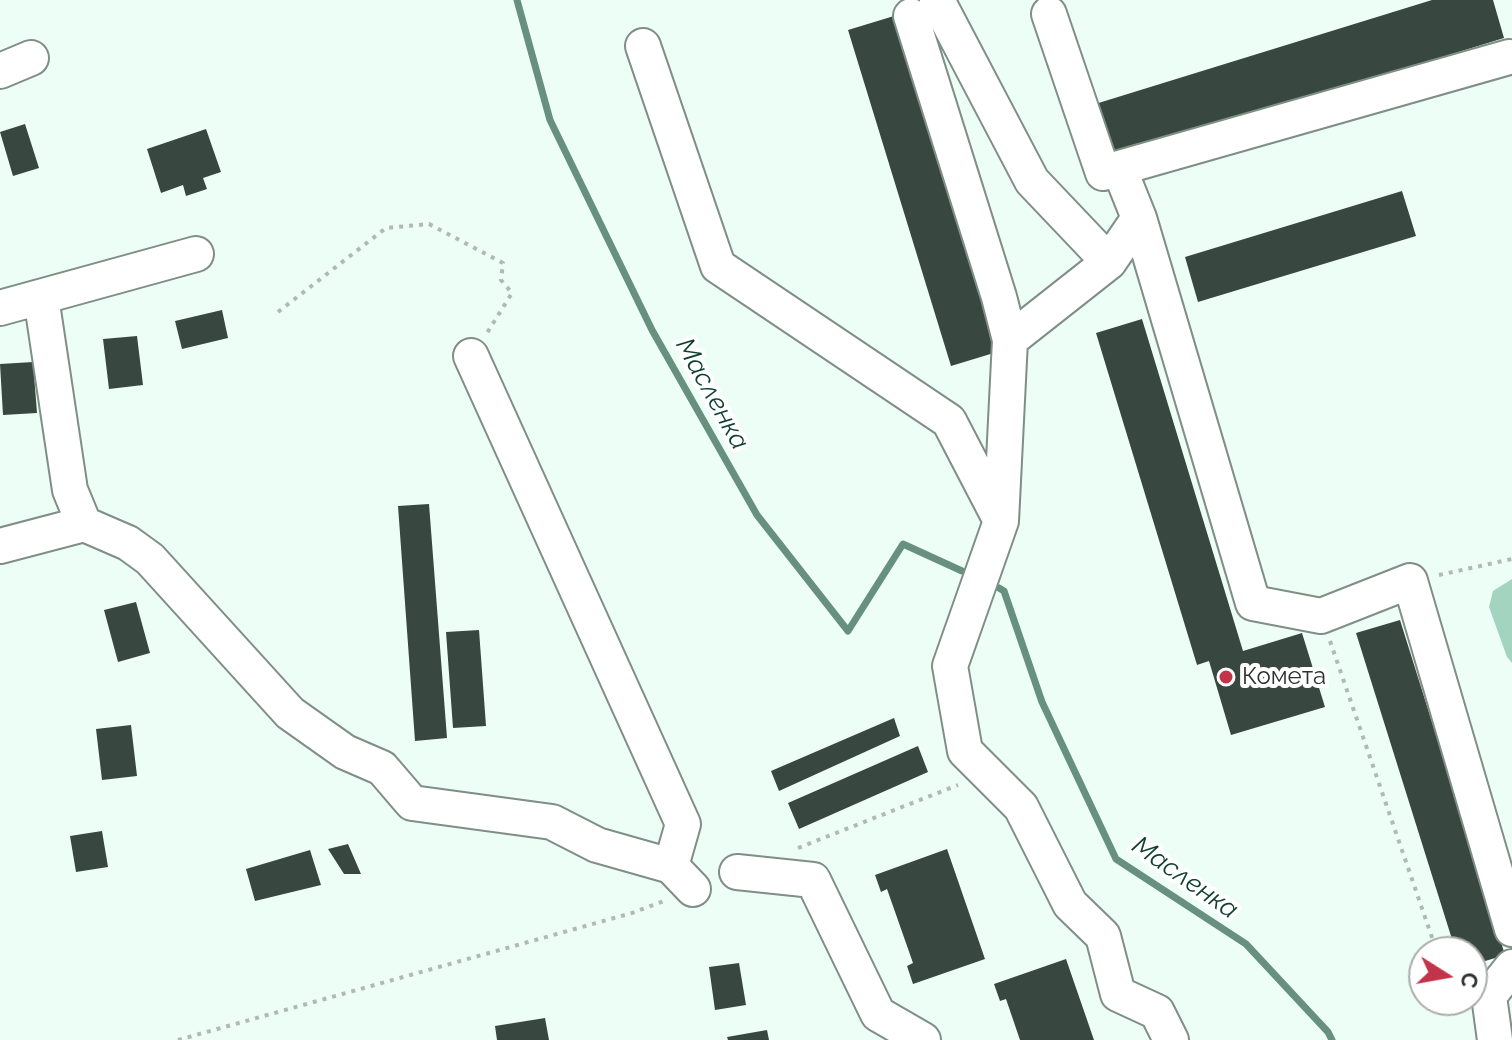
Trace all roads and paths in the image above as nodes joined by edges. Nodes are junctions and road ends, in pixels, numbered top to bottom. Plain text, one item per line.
1 (924, 8) edge
2 (1049, 14) dead end
3 (643, 46) dead end
4 (1509, 57) dead end
5 (31, 58) dead end
6 (0, 71) edge
7 (1119, 168) junction
8 (1139, 218) junction
9 (196, 254) dead end
10 (1109, 262) junction
11 (41, 297) junction
12 (0, 308) edge
13 (278, 312) dead end
14 (1010, 340) junction
15 (471, 356) joint
16 (1001, 521) junction
17 (84, 524) junction
18 (0, 546) edge
19 (1512, 559) edge
20 (1410, 581) junction
21 (1321, 616) junction
22 (988, 773) junction
23 (796, 849) dead end
24 (737, 872) dead end
25 (682, 878) junction
26 (1512, 929) edge
27 (1431, 936) edge
28 (1512, 967) edge
29 (178, 1040) edge
30 (923, 1040) edge
31 (1171, 1040) edge
32 (1495, 1040) edge

1 - 10 lane
1 - 14 lane
2 - 7 lane
3 - 16 lane
4 - 7 lane
5 - 6 lane
7 - 8 lane
8 - 10 lane
8 - 21 lane
9 - 11 lane
10 - 14 lane
11 - 12 lane
11 - 17 lane
13 - 15 path
14 - 16 lane
15 - 25 lane
16 - 22 lane
17 - 18 lane
17 - 25 lane
19 - 20 path
20 - 21 lane
20 - 26 lane
21 - 27 path
22 - 23 path
22 - 31 lane
24 - 30 lane
25 - 29 path
28 - 32 lane

